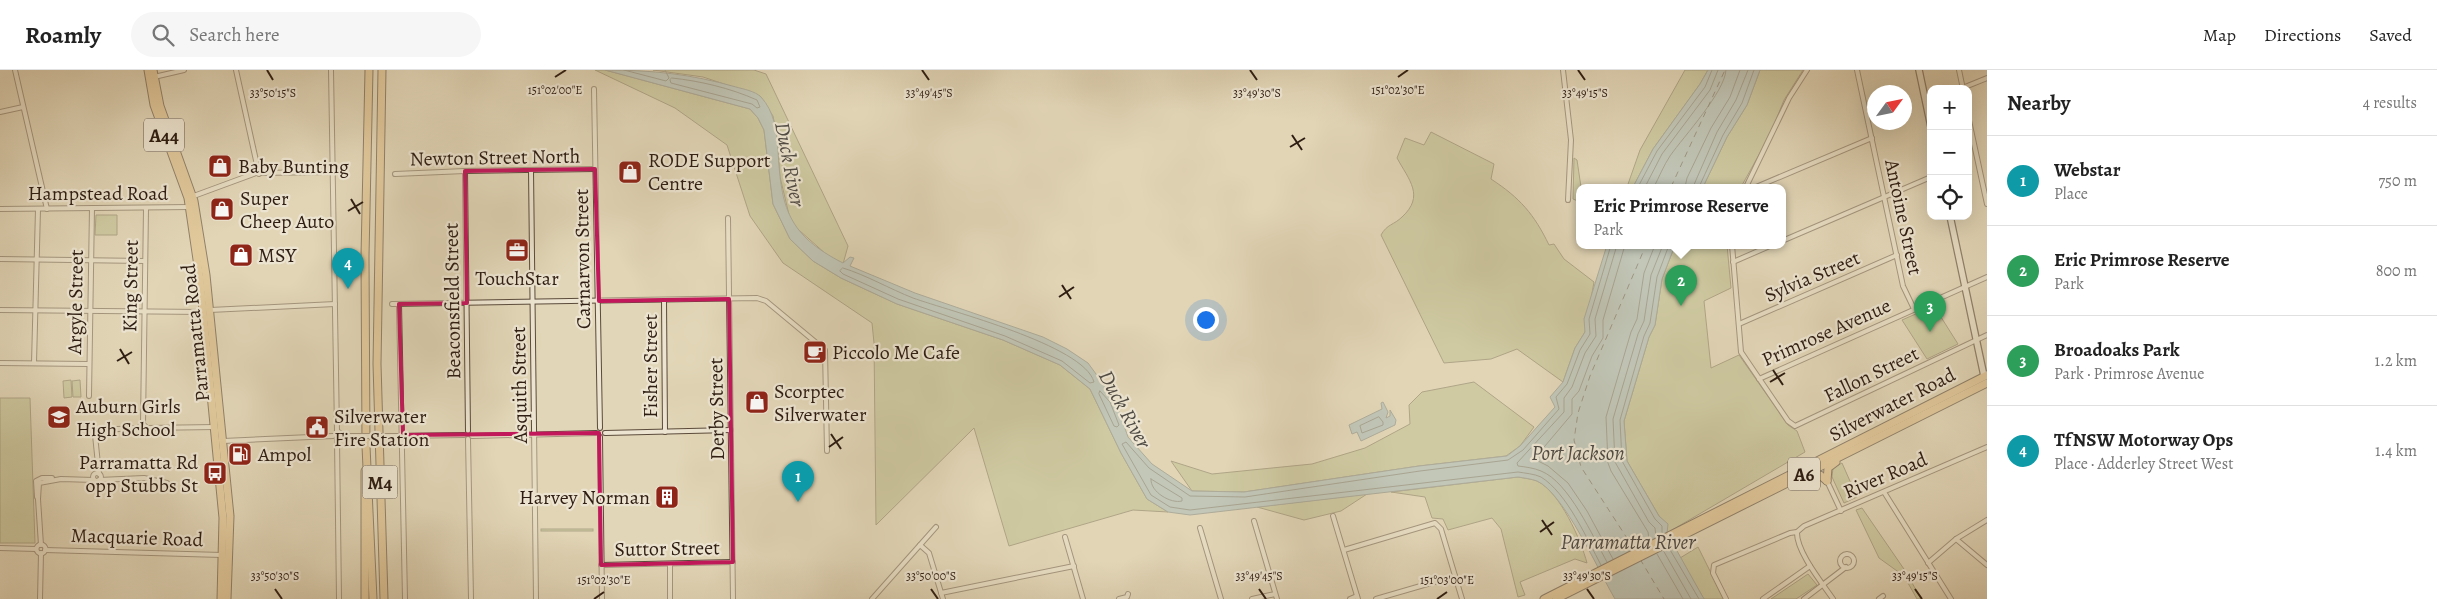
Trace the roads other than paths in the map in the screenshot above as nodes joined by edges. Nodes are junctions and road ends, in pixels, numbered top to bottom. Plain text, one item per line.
1 (15, 70) edge
2 (148, 70) edge
3 (184, 70) edge
4 (236, 70) edge
5 (331, 70) edge
6 (369, 70) edge
7 (382, 70) edge
8 (1564, 70) edge
9 (1807, 70) edge
10 (1857, 70) edge
11 (1919, 70) edge
12 (1959, 70) edge
13 (153, 74) edge
14 (1987, 78) edge
15 (1962, 85) edge
16 (1970, 85) edge
17 (594, 89) dead end
18 (1927, 98) edge
19 (23, 107) junction
20 (0, 112) edge
21 (1971, 130) edge
22 (1872, 138) junction
23 (595, 169) junction
24 (531, 170) junction
25 (465, 171) junction
26 (332, 172) junction
27 (259, 174) junction
28 (395, 174) dead end
29 (1927, 179) edge
30 (1747, 184) edge
31 (1763, 184) edge
32 (190, 197) junction
33 (1884, 197) junction
34 (1568, 200) dead end
35 (1987, 204) edge
36 (192, 207) junction
37 (92, 208) junction
38 (146, 208) junction
39 (0, 209) edge
40 (38, 209) junction
41 (47, 209) junction
42 (728, 218) dead end
43 (1951, 220) edge
44 (1786, 238) edge
45 (1732, 249) edge
46 (1763, 249) edge
47 (1897, 255) junction
48 (0, 259) edge
49 (37, 260) junction
50 (91, 260) junction
51 (146, 261) junction
52 (1733, 262) junction
53 (1987, 277) edge
54 (1965, 287) junction
55 (729, 299) junction
56 (664, 300) junction
57 (599, 301) junction
58 (532, 302) junction
59 (467, 303) junction
60 (335, 304) junction
61 (392, 304) dead end
62 (399, 304) junction
63 (0, 310) edge
64 (36, 310) junction
65 (1914, 310) junction
66 (90, 311) junction
67 (207, 311) junction
68 (145, 312) junction
69 (1739, 324) junction
70 (1987, 335) edge
71 (1977, 340) junction
72 (0, 363) edge
73 (34, 363) junction
74 (88, 364) junction
75 (1758, 379) junction
76 (1986, 381) edge
77 (89, 396) dead end
78 (143, 423) junction
79 (215, 427) junction
80 (139, 428) junction
81 (146, 428) junction
82 (600, 428) junction
83 (468, 430) junction
84 (731, 430) junction
85 (337, 431) junction
86 (665, 432) junction
87 (535, 433) junction
88 (596, 433) junction
89 (605, 433) junction
90 (403, 435) junction
91 (464, 435) junction
92 (333, 436) junction
93 (470, 437) junction
94 (600, 437) junction
95 (339, 438) junction
96 (219, 442) junction
97 (1867, 443) junction
98 (366, 446) junction
99 (1987, 447) edge
100 (827, 451) dead end
101 (1801, 475) junction
102 (97, 476) junction
103 (1827, 481) junction
104 (167, 483) dead end
105 (1884, 492) junction
106 (1841, 511) junction
107 (1333, 516) dead end
108 (1987, 520) edge
109 (1254, 521) dead end
110 (936, 527) dead end
111 (1200, 528) dead end
112 (1687, 530) junction
113 (1797, 532) junction
114 (1065, 538) dead end
115 (1956, 539) junction
116 (41, 545) junction
117 (920, 545) junction
118 (0, 548) edge
119 (36, 549) junction
120 (45, 550) junction
121 (1344, 550) junction
122 (40, 553) junction
123 (226, 555) junction
124 (733, 562) junction
125 (1928, 563) junction
126 (670, 564) junction
127 (601, 565) junction
128 (1987, 565) edge
129 (1074, 566) junction
130 (1810, 566) junction
131 (1846, 568) dead end
132 (1455, 576) junction
133 (1824, 585) junction
134 (941, 593) junction
135 (1128, 594) dead end
136 (1275, 594) junction
137 (1358, 598) edge
138 (40, 599) edge
139 (221, 599) edge
140 (227, 599) edge
141 (339, 599) edge
142 (365, 599) edge
143 (372, 599) edge
144 (384, 599) edge
145 (405, 599) edge
146 (470, 599) edge
147 (536, 599) edge
148 (602, 599) edge
149 (670, 599) edge
150 (733, 599) edge
151 (872, 599) edge
152 (943, 599) edge
153 (1083, 599) edge
154 (1119, 599) edge
155 (1221, 599) edge
156 (1252, 599) edge
157 (1277, 599) edge
158 (1350, 599) edge
159 (1376, 599) edge
160 (1462, 599) edge
161 (1544, 599) edge
162 (1556, 599) edge
163 (1726, 599) edge
164 (1763, 599) edge
165 (1804, 599) edge
166 (1833, 599) edge
167 (1951, 599) edge

1 - 19 street
2 - 32 highway, Parramatta Road / A44
3 - 13 street
4 - 27 street
5 - 26 street
6 - 98 highway, M4
7 - 144 highway, M4
8 - 34 street
9 - 30 street
10 - 22 street, Antoine Street
11 - 18 street
12 - 15 street
13 - 32 highway, Parramatta Road / A44
14 - 16 street
17 - 23 street, Carnarvon Street
19 - 20 street
19 - 41 street
21 - 35 street
22 - 31 street
22 - 33 street, Antoine Street
23 - 24 street, Newton Street North
23 - 57 street, Carnarvon Street
24 - 25 street, Newton Street North
24 - 58 street, Asquith Street
25 - 28 street, Newton Street North
25 - 59 street, Beaconsfield Street
26 - 27 street
26 - 60 street
27 - 32 street
29 - 33 street
32 - 36 highway, Parramatta Road / A44
33 - 44 street
33 - 47 street, Antoine Street
36 - 38 street, Hampstead Road
36 - 67 highway, Parramatta Road / A44
37 - 38 street, Hampstead Road
37 - 41 street, Hampstead Road
37 - 50 street, Argyle Street
38 - 51 street, King Street
39 - 40 street, Hampstead Road
40 - 41 street, Hampstead Road
40 - 49 street
42 - 55 street, Derby Street
43 - 54 street
45 - 52 street
46 - 52 street
47 - 65 street, Antoine Street
47 - 69 street, Sylvia Street
48 - 49 street
49 - 50 street
49 - 64 street
50 - 51 street
50 - 66 street, Argyle Street
51 - 68 street, King Street
52 - 69 street
53 - 54 street, Primrose Avenue
54 - 65 street, Primrose Avenue
54 - 71 street
55 - 56 street
55 - 84 street, Derby Street
55 - 100 street
56 - 57 street
56 - 86 street, Fisher Street
57 - 58 street
57 - 82 street, Carnarvon Street
58 - 59 street
58 - 87 street, Asquith Street
59 - 62 street
59 - 83 street, Beaconsfield Street
60 - 67 street
60 - 85 street
61 - 62 street
62 - 90 street
63 - 64 street
64 - 66 street
64 - 73 street
65 - 75 street, Primrose Avenue
66 - 68 street
66 - 74 street, Argyle Street
67 - 68 street
67 - 79 highway, Parramatta Road / A44
67 - 96 highway, Parramatta Road / A44
68 - 78 street, King Street
69 - 75 street
70 - 71 street, Fallon Street
71 - 75 street, Fallon Street
71 - 76 street
72 - 73 street
73 - 74 street
74 - 77 street, Argyle Street
76 - 97 highway, Silverwater Road / A6
76 - 112 highway, Silverwater Road / A6
78 - 80 street
78 - 81 street
79 - 81 street
79 - 96 highway, Parramatta Road / A44
80 - 81 street
80 - 102 street
82 - 88 street
82 - 89 street
83 - 91 street
83 - 93 street
84 - 86 street
84 - 124 street, Derby Street
85 - 92 street
85 - 95 street
86 - 89 street
87 - 88 street
87 - 93 street
87 - 147 street, Asquith Street
88 - 94 street
89 - 94 street
90 - 91 street
90 - 95 street, bridge
90 - 145 street
91 - 93 street
92 - 95 street
92 - 96 street
93 - 146 street
94 - 127 street
95 - 141 street
96 - 123 highway, Parramatta Road / A44
97 - 101 highway, Silverwater Road / A6
97 - 103 highway
98 - 142 highway, M4
98 - 143 highway, M4
99 - 105 street, River Road
101 - 103 highway
101 - 112 highway, Silverwater Road / A6
102 - 104 street
102 - 116 street
103 - 106 street
105 - 106 street, River Road
105 - 125 street
106 - 113 street, River Road
107 - 121 street
108 - 115 street
109 - 136 street
110 - 117 street
111 - 155 street
112 - 161 highway, Silverwater Road / A6
112 - 162 highway, Silverwater Road / A6
113 - 130 street
113 - 163 street, River Road
114 - 129 street
115 - 125 street
115 - 128 street
116 - 119 street
116 - 120 street
117 - 134 street
117 - 151 street
118 - 119 street
119 - 122 street
120 - 122 street
120 - 123 street, Macquarie Road
121 - 132 street
121 - 137 street
122 - 138 street
123 - 139 highway, Parramatta Road / A44
123 - 140 highway, Parramatta Road / A44
124 - 126 street, Suttor Street
124 - 150 street, Derby Street
125 - 167 street
126 - 127 street, Suttor Street
126 - 149 street
127 - 148 street
129 - 134 street
129 - 153 street
130 - 133 street
130 - 164 street
131 - 133 street
132 - 159 street
132 - 160 street
133 - 165 street
133 - 166 street
134 - 152 street
135 - 154 street
136 - 156 street
136 - 157 street
137 - 158 street

